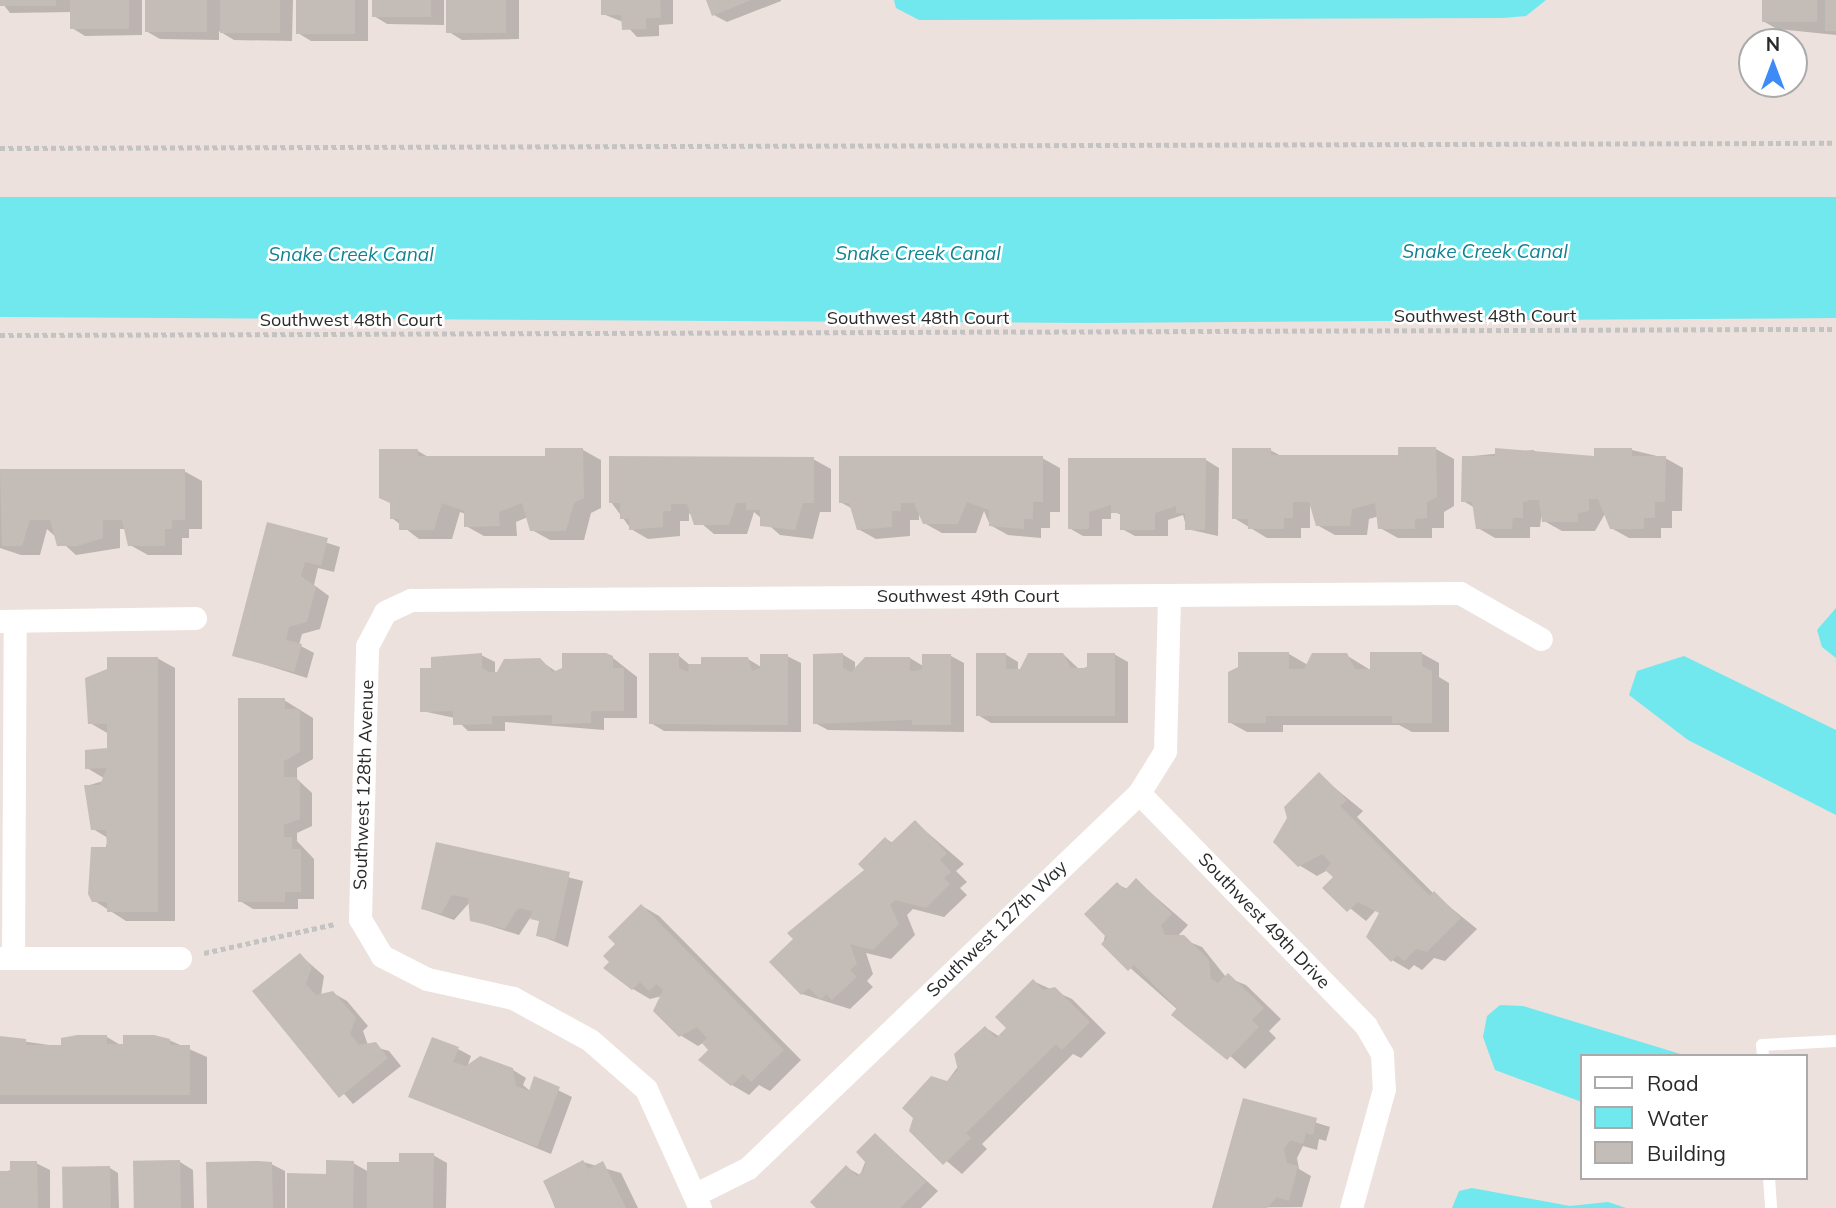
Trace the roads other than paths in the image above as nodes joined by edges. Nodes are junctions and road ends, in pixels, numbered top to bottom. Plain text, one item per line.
1 (1169, 595) junction
2 (385, 612) joint
3 (195, 618) dead end
4 (7, 621) edge
5 (1541, 639) dead end
6 (1139, 793) junction
7 (7, 958) edge
8 (180, 958) road end
9 (1836, 1041) edge
10 (1763, 1054) edge
11 (1769, 1180) edge
12 (699, 1201) edge
13 (1350, 1208) edge
14 (1771, 1208) edge

1 - 2 street, Southwest 49th Court
1 - 5 street, Southwest 49th Court
1 - 6 street, Southwest 127th Way
2 - 12 street, Southwest 128th Avenue
3 - 4 street
4 - 7 street
6 - 12 street, Southwest 127th Way
6 - 13 street, Southwest 49th Drive
7 - 8 street
9 - 10 lane
11 - 14 lane

